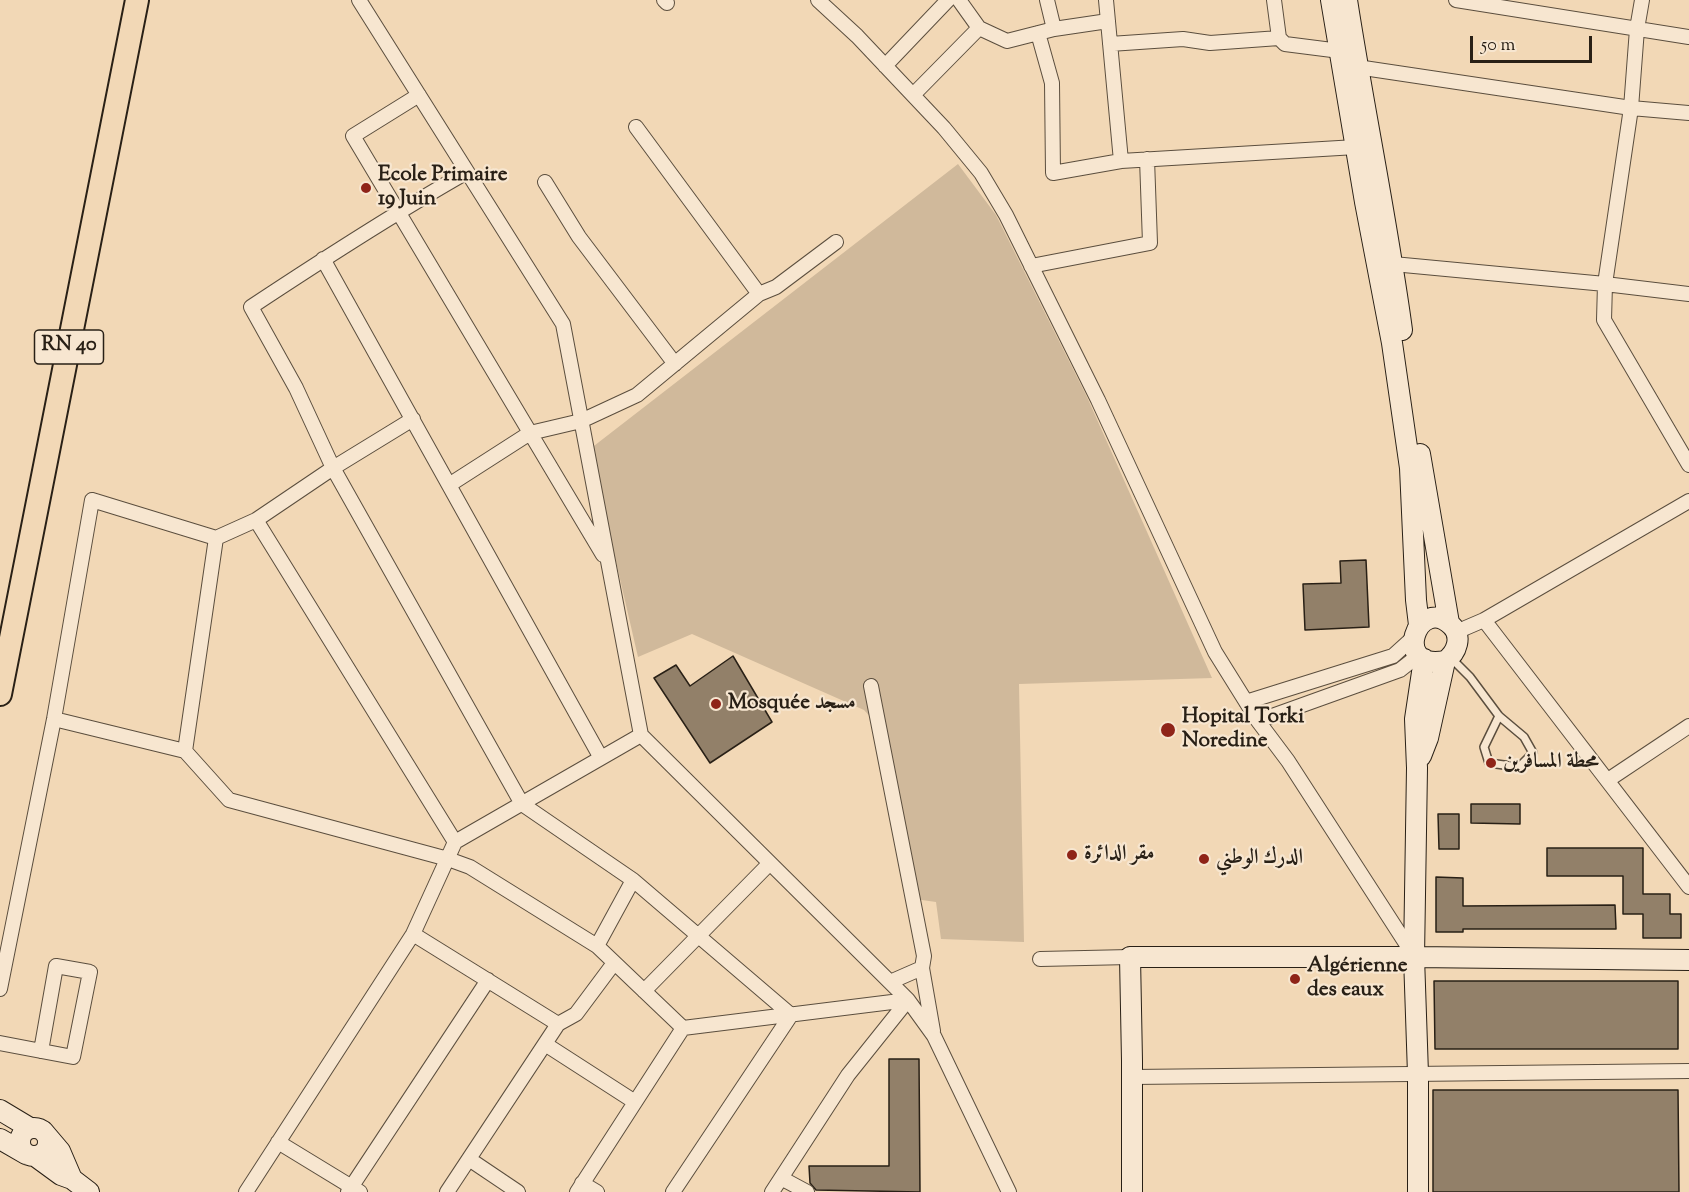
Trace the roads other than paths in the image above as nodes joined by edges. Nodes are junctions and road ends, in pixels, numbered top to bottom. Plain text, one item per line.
1 (137, 0) edge
2 (359, 0) edge
3 (818, 0) edge
4 (948, 0) edge
5 (959, 0) edge
6 (1047, 0) edge
7 (1106, 0) edge
8 (1274, 0) edge
9 (1331, 0) edge
10 (1347, 0) edge
11 (1456, 0) edge
12 (1642, 0) edge
13 (1108, 21) junction
14 (979, 28) junction
15 (1054, 29) junction
16 (1637, 29) junction
17 (1038, 33) junction
18 (1689, 37) edge
19 (1279, 38) junction
20 (1110, 44) junction
21 (1340, 51) junction
22 (885, 66) junction
23 (1357, 67) junction
24 (419, 95) junction
25 (913, 95) junction
26 (1631, 108) junction
27 (1689, 112) edge
28 (636, 127) dead end
29 (1356, 147) junction
30 (1148, 159) junction
31 (1121, 161) junction
32 (467, 171) junction
33 (545, 182) dead end
34 (398, 211) junction
35 (836, 242) dead end
36 (323, 259) junction
37 (1393, 264) junction
38 (1031, 266) junction
39 (1605, 284) junction
40 (759, 294) junction
41 (1689, 294) edge
42 (675, 364) junction
43 (413, 419) junction
44 (581, 421) junction
45 (530, 433) junction
46 (1689, 465) edge
47 (333, 468) junction
48 (449, 485) junction
49 (1689, 501) edge
50 (256, 520) junction
51 (216, 538) junction
52 (609, 565) junction
53 (1484, 620) junction
54 (1419, 644) junction
55 (1451, 644) junction
56 (1470, 677) junction
57 (871, 686) dead end
58 (0, 693) edge
59 (1246, 702) junction
60 (1499, 716) junction
61 (54, 719) junction
62 (1258, 721) junction
63 (1689, 726) edge
64 (641, 735) junction
65 (185, 751) junction
66 (602, 758) junction
67 (1417, 768) junction
68 (1608, 780) junction
69 (522, 804) junction
70 (455, 842) junction
71 (448, 859) junction
72 (770, 863) junction
73 (633, 880) junction
74 (1689, 887) edge
75 (413, 934) junction
76 (698, 936) junction
77 (597, 946) junction
78 (1130, 957) junction
79 (1414, 957) junction
80 (1040, 959) dead end
81 (1689, 960) edge
82 (614, 963) junction
83 (922, 969) junction
84 (488, 980) junction
85 (890, 981) junction
86 (0, 989) edge
87 (644, 991) junction
88 (908, 1000) junction
89 (791, 1015) junction
90 (558, 1024) junction
91 (683, 1028) junction
92 (934, 1036) junction
93 (0, 1043) edge
94 (545, 1044) junction
95 (41, 1051) junction
96 (1689, 1071) edge
97 (1418, 1074) junction
98 (1132, 1077) junction
99 (635, 1102) junction
100 (0, 1110) edge
101 (37, 1129) junction
102 (0, 1139) edge
103 (278, 1142) junction
104 (31, 1155) junction
105 (469, 1159) junction
106 (781, 1178) junction
107 (72, 1179) junction
108 (580, 1187) edge
109 (353, 1190) edge
110 (89, 1192) edge
111 (246, 1192) edge
112 (447, 1192) edge
113 (518, 1192) edge
114 (597, 1192) edge
115 (673, 1192) edge
116 (772, 1192) edge
117 (807, 1192) edge
118 (1009, 1192) edge
119 (1132, 1192) edge
120 (1418, 1192) edge

1 - 58 main road, RN 40
2 - 24 street
3 - 22 street
4 - 22 street
5 - 14 street
6 - 15 street
7 - 13 street
8 - 19 street
9 - 21 main road
10 - 23 main road
11 - 16 street
12 - 16 street
13 - 15 street
13 - 20 street
14 - 17 street
14 - 25 street
15 - 17 street
16 - 18 street
16 - 26 street
17 - 31 street
19 - 20 street
19 - 21 street
20 - 31 street
21 - 29 main road
22 - 25 street
23 - 26 street
23 - 37 main road
24 - 32 street
24 - 34 street
25 - 38 street
26 - 27 street
26 - 39 street
28 - 40 street
29 - 30 street
29 - 54 main road
30 - 31 street
30 - 38 street
32 - 34 street
32 - 44 street
33 - 42 street
34 - 36 street
34 - 45 street
35 - 40 street
36 - 43 street
36 - 47 street
37 - 39 street
37 - 55 main road
38 - 59 street
39 - 41 street
39 - 46 street
40 - 42 street
42 - 44 street
43 - 47 street
43 - 48 street
44 - 45 street
44 - 52 street
45 - 48 street
45 - 52 street
47 - 50 street
47 - 69 street
48 - 66 street
49 - 53 street
50 - 51 street
50 - 70 street
51 - 61 street
51 - 65 street
52 - 64 street
53 - 55 street
53 - 68 street
54 - 55 main road
54 - 55 main road
54 - 59 street
54 - 62 street
54 - 67 main road
55 - 56 lane
55 - 56 lane
55 - 67 main road
56 - 60 lane
57 - 83 street
59 - 62 street
60 - 60 lane
61 - 65 street
61 - 86 street
62 - 79 street
63 - 68 street
64 - 66 street
64 - 72 street
65 - 71 street
66 - 69 street
67 - 79 main road
68 - 74 street
69 - 70 street
69 - 73 street
70 - 71 street
71 - 75 street
71 - 77 street
72 - 76 street
72 - 85 street
73 - 76 street
73 - 77 street
75 - 84 street
75 - 103 street
76 - 87 street
76 - 89 street
77 - 82 street
78 - 79 main road
78 - 80 street
78 - 98 main road
79 - 81 main road
79 - 97 main road
82 - 87 street
82 - 90 street
83 - 85 street
83 - 92 street
84 - 90 street
84 - 109 street
85 - 88 street
87 - 91 street
88 - 89 street
88 - 92 street
88 - 106 street
89 - 91 street
89 - 115 street
90 - 94 street
91 - 99 street
92 - 118 street
93 - 95 street
94 - 99 street
94 - 105 street
95 - 95 street
96 - 97 street
97 - 98 street
97 - 120 main road
98 - 119 main road
99 - 108 street
100 - 101 main road
101 - 104 main road
101 - 107 main road
102 - 104 main road
103 - 109 street
103 - 111 street
104 - 107 main road
105 - 112 street
105 - 113 street
106 - 116 street
106 - 117 street
107 - 110 main road
108 - 114 street

